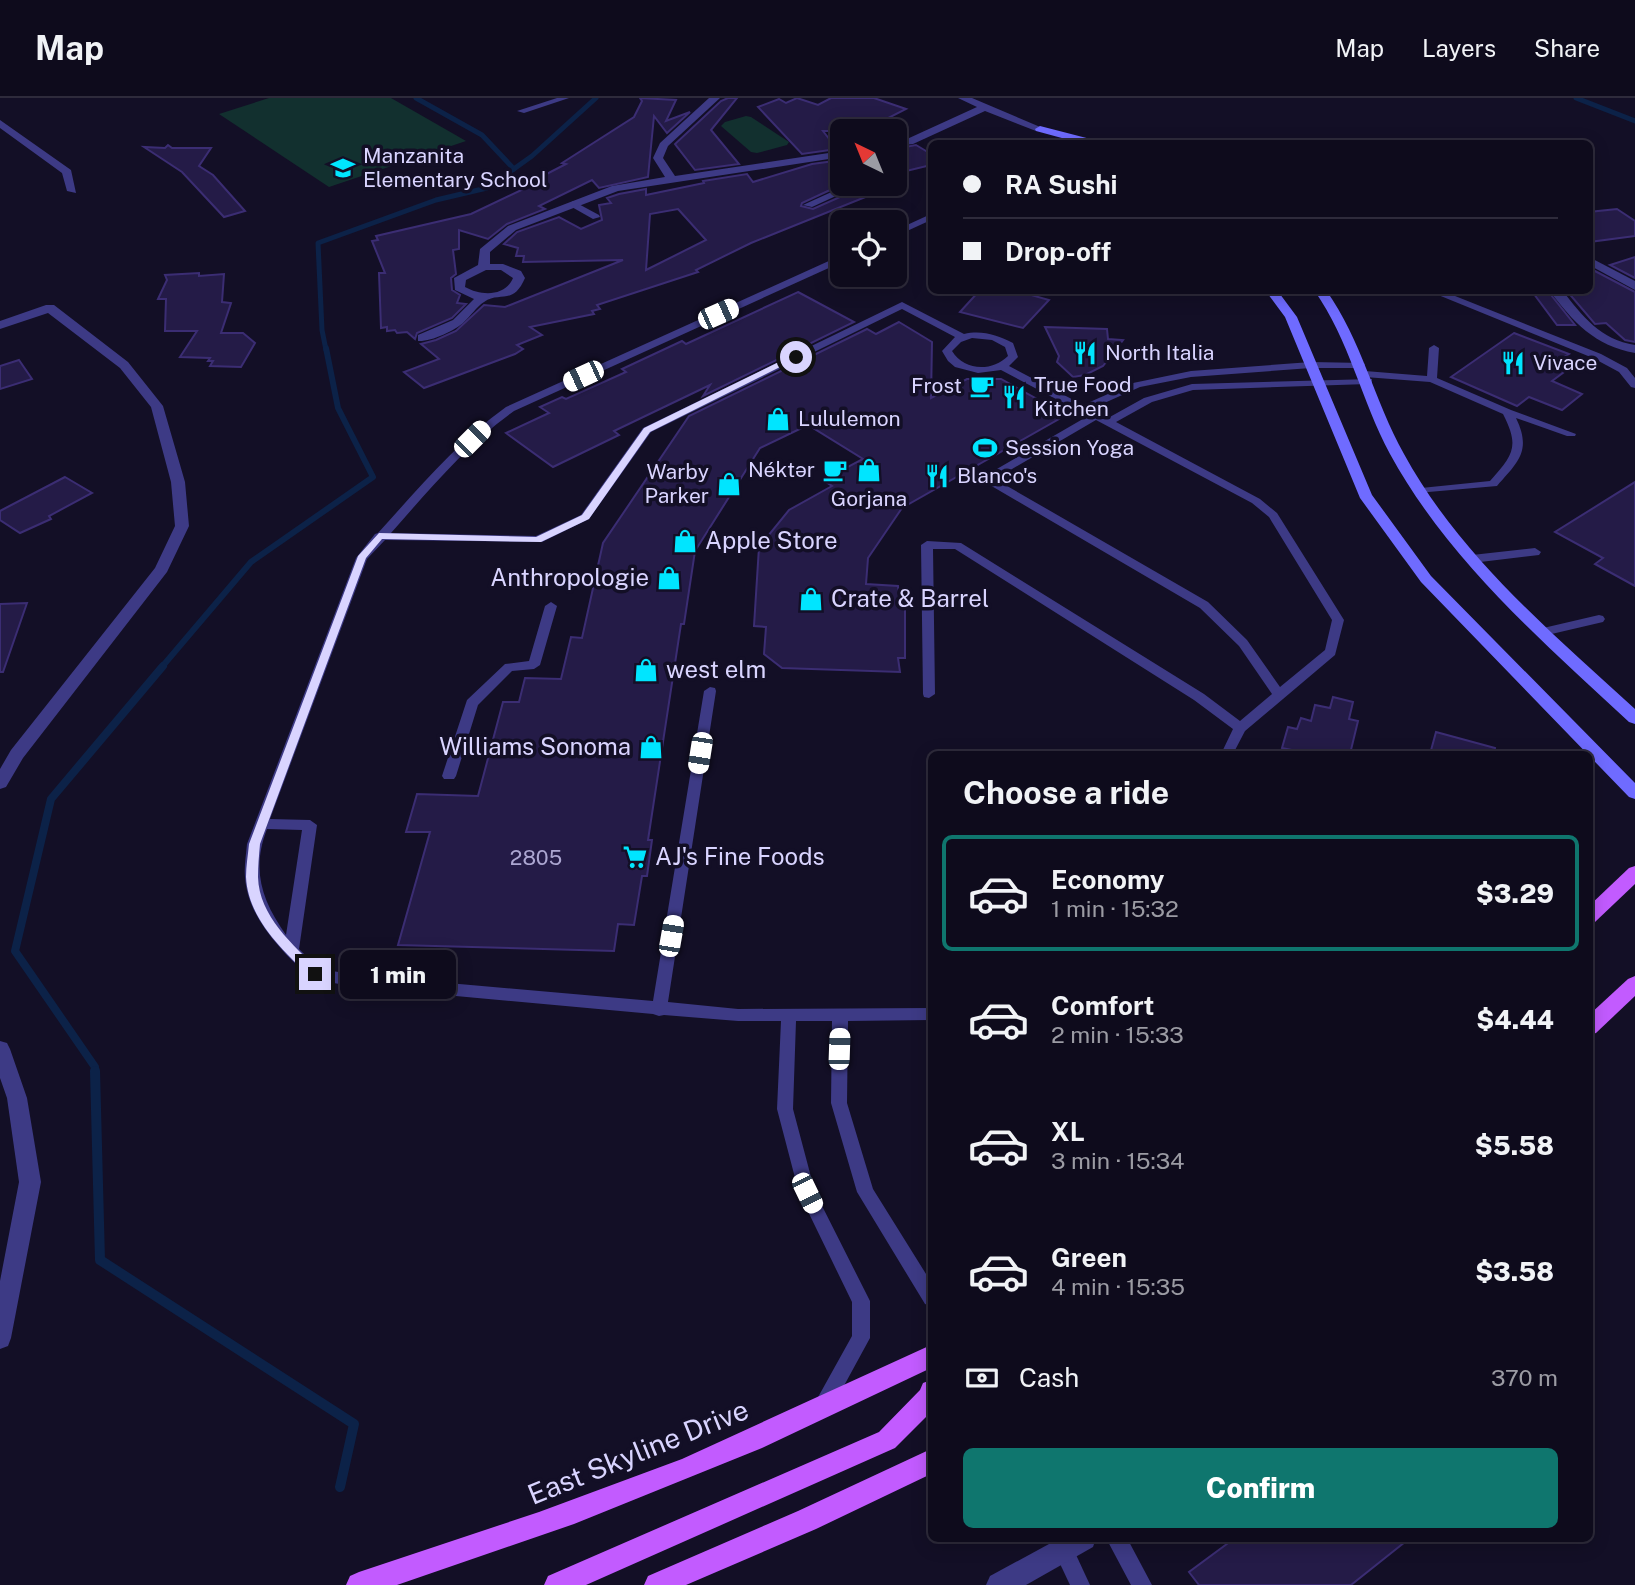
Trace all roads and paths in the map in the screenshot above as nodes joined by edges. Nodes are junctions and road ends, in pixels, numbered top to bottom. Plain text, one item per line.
1 (565, 98) edge
2 (715, 98) edge
3 (967, 100) edge
4 (985, 107) junction
5 (522, 111) dead end
6 (0, 123) edge
7 (1040, 129) junction
8 (907, 130) edge
9 (1059, 140) edge
10 (1083, 140) edge
11 (907, 142) edge
12 (830, 156) edge
13 (671, 178) junction
14 (72, 191) dead end
15 (830, 196) edge
16 (573, 204) junction
17 (808, 205) dead end
18 (596, 217) dead end
19 (928, 218) edge
20 (907, 228) edge
21 (1593, 262) edge
22 (830, 263) edge
23 (484, 267) junction
24 (1635, 286) edge
25 (1274, 294) edge
26 (1322, 294) edge
27 (1440, 294) edge
28 (1558, 294) edge
29 (482, 297) junction
30 (0, 325) edge
31 (962, 337) junction
32 (422, 338) dead end
33 (1434, 348) dead end
34 (1635, 349) edge
35 (1311, 365) junction
36 (1002, 366) junction
37 (1364, 373) junction
38 (1432, 379) junction
39 (1318, 381) junction
40 (1635, 385) edge
41 (1083, 409) junction
42 (1507, 412) junction
43 (1096, 416) junction
44 (1107, 423) junction
45 (1571, 434) dead end
46 (1421, 491) junction
47 (379, 536) junction
48 (1535, 552) dead end
49 (1472, 559) junction
50 (551, 606) dead end
51 (1599, 619) dead end
52 (1543, 632) junction
53 (710, 691) dead end
54 (929, 694) dead end
55 (1279, 695) junction
56 (1635, 718) edge
57 (1240, 728) junction
58 (1228, 751) edge
59 (449, 776) dead end
60 (0, 783) edge
61 (1635, 793) edge
62 (262, 824) junction
63 (1635, 873) edge
64 (1593, 913) edge
65 (291, 951) junction
66 (1635, 984) edge
67 (659, 1010) junction
68 (840, 1014) junction
69 (928, 1014) edge
70 (789, 1015) junction
71 (1593, 1023) edge
72 (0, 1049) edge
73 (928, 1293) edge
74 (0, 1338) edge
75 (928, 1357) edge
76 (928, 1398) edge
77 (820, 1410) junction
78 (928, 1462) edge
79 (1118, 1542) edge
80 (1074, 1545) edge
81 (359, 1585) edge
82 (557, 1585) edge
83 (657, 1585) edge
84 (999, 1585) edge
85 (1080, 1585) edge
86 (1142, 1585) edge

1 - 5 lane
2 - 13 street
3 - 4 street
3 - 8 street
4 - 7 street
4 - 11 street
6 - 14 street
7 - 9 street
7 - 10 street
12 - 13 street
13 - 16 street
15 - 17 street
16 - 18 lane
16 - 23 street
19 - 20 lane
21 - 24 street
22 - 47 lane
23 - 29 street
23 - 29 street
25 - 35 street
26 - 37 street
27 - 40 lane
28 - 34 street
29 - 32 street
30 - 60 street
31 - 36 lane
31 - 36 lane
31 - 47 lane
33 - 38 lane
35 - 37 lane
35 - 39 street
35 - 41 lane
36 - 41 lane
37 - 38 lane
37 - 39 lane
37 - 46 street
38 - 42 lane
39 - 44 lane
39 - 61 street
41 - 43 lane
42 - 45 lane
42 - 46 lane
43 - 44 lane
43 - 55 lane
44 - 55 lane
46 - 49 street
47 - 62 lane
48 - 49 lane
49 - 52 street
50 - 59 lane
51 - 52 lane
52 - 56 street
53 - 67 lane
54 - 57 lane
55 - 57 lane
57 - 58 lane
62 - 65 lane
62 - 65 lane
63 - 64 main road
65 - 67 lane
66 - 71 main road
67 - 70 lane
68 - 69 lane
68 - 70 lane
68 - 73 lane
70 - 77 lane
72 - 74 street
75 - 77 main road, East Skyline Drive
76 - 82 main road
77 - 81 main road, East Skyline Drive
78 - 83 main road
79 - 86 lane
80 - 84 street
80 - 85 lane

